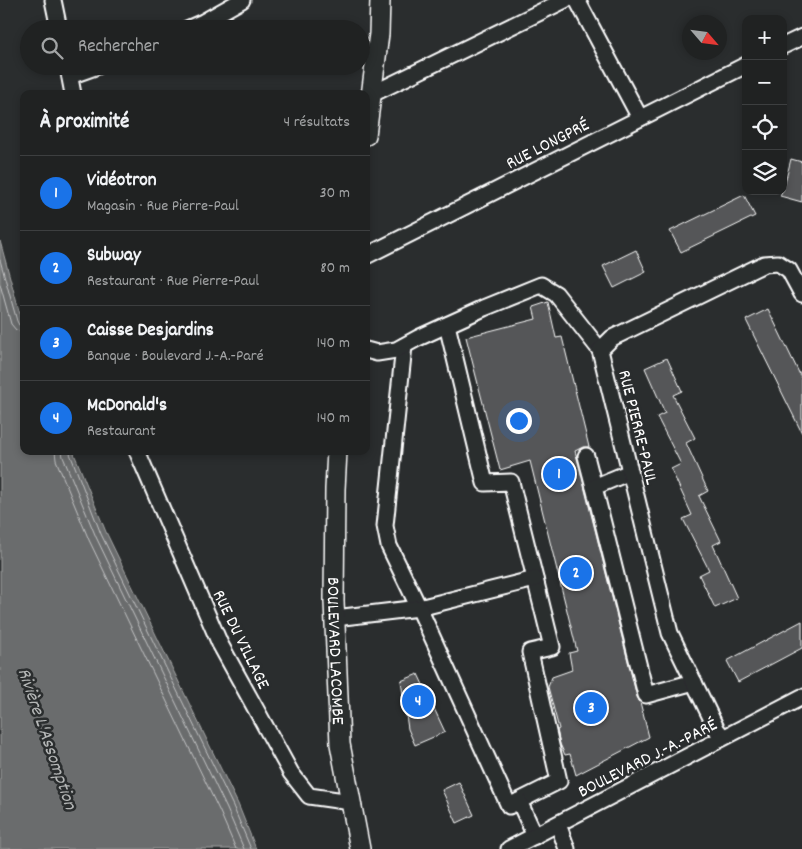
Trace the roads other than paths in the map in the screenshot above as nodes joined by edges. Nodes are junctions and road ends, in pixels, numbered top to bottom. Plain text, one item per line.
1 (53, 0) edge
2 (242, 0) edge
3 (380, 0) edge
4 (565, 0) edge
5 (577, 0) edge
6 (57, 20) edge
7 (207, 20) edge
8 (802, 37) edge
9 (787, 44) edge
10 (742, 67) edge
11 (70, 75) edge
12 (72, 90) edge
13 (370, 90) edge
14 (370, 96) edge
15 (640, 118) junction
16 (370, 254) edge
17 (802, 294) edge
18 (447, 325) junction
19 (404, 346) junction
20 (600, 350) junction
21 (370, 351) edge
22 (139, 455) edge
23 (337, 455) edge
24 (586, 456) dead end
25 (630, 472) junction
26 (594, 487) junction
27 (536, 579) junction
28 (419, 608) junction
29 (335, 618) junction
30 (694, 682) junction
31 (802, 697) edge
32 (723, 738) junction
33 (519, 801) junction
34 (351, 802) junction
35 (558, 824) junction
36 (535, 836) junction
37 (360, 849) edge
38 (509, 849) edge
39 (567, 849) edge

1 - 6 street
2 - 7 street
3 - 13 main road
4 - 14 street
5 - 15 street
8 - 9 street
10 - 15 street, RUE LONGPRÉ
11 - 12 street
15 - 16 street, RUE LONGPRÉ
17 - 20 street
18 - 19 street
18 - 20 street
18 - 27 street
19 - 21 street
19 - 28 street
20 - 25 street, RUE PIERRE-PAUL
22 - 34 street, RUE DU VILLAGE
23 - 29 main road, BOULEVARD LACOMBE
24 - 26 street
25 - 26 street
25 - 30 street, RUE PIERRE-PAUL
26 - 30 street
27 - 28 street
27 - 33 street
28 - 29 street
28 - 33 street
29 - 34 main road, BOULEVARD LACOMBE
30 - 32 street, RUE PIERRE-PAUL
31 - 32 street, BOULEVARD J.-A.-PARÉ
32 - 35 street, BOULEVARD J.-A.-PARÉ
33 - 36 street
34 - 37 main road, BOULEVARD LACOMBE
35 - 36 street, BOULEVARD J.-A.-PARÉ
35 - 39 street
36 - 38 street, BOULEVARD J.-A.-PARÉ

